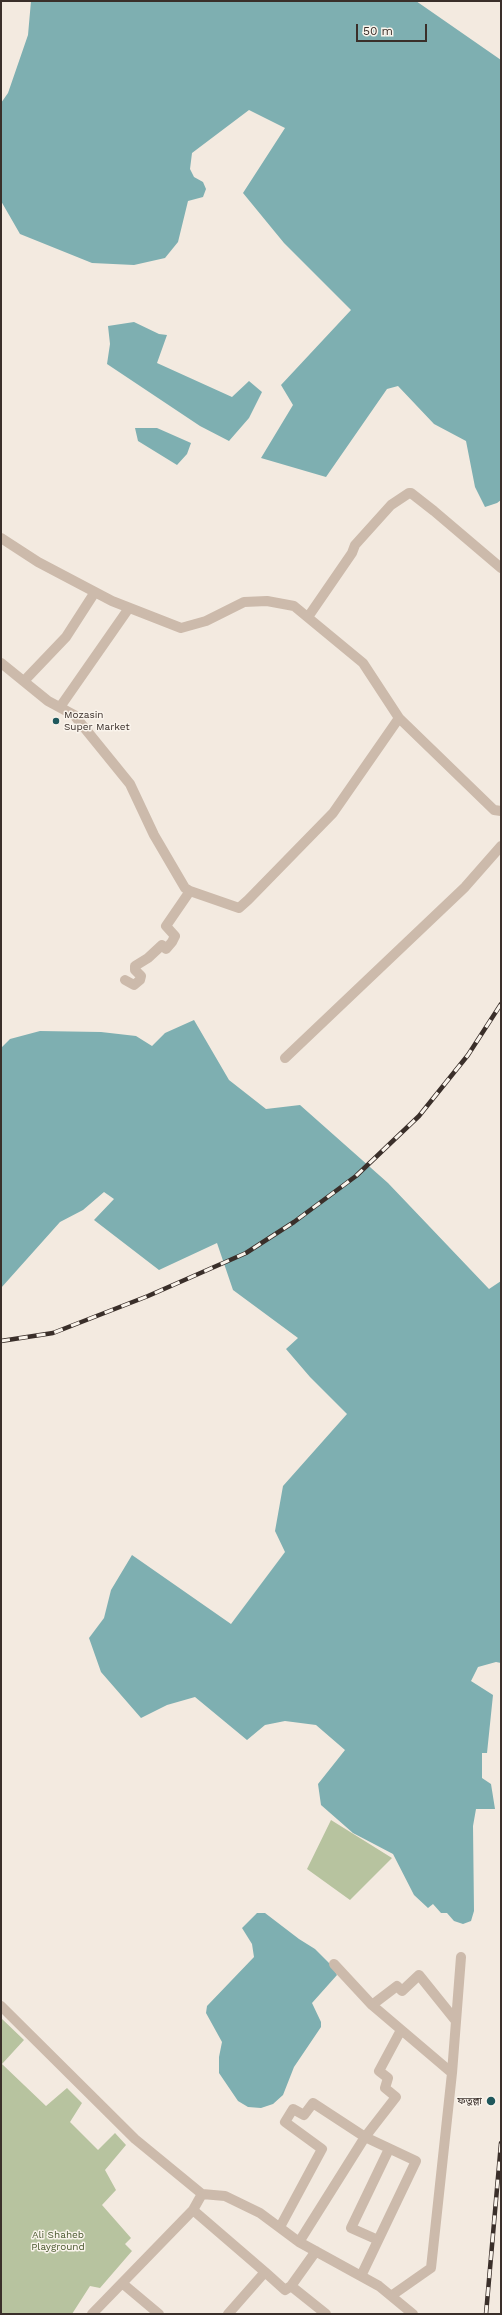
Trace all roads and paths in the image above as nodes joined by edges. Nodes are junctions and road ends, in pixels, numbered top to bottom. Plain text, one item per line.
1 (1, 538) edge
2 (501, 568) edge
3 (95, 592) junction
4 (129, 608) junction
5 (308, 617) junction
6 (1, 663) edge
7 (24, 681) junction
8 (60, 707) junction
9 (399, 718) junction
10 (501, 811) edge
11 (501, 846) edge
12 (190, 891) junction
13 (125, 980) dead end
14 (285, 1058) dead end
15 (461, 1957) dead end
16 (334, 1964) dead end
17 (372, 2005) junction
18 (1, 2006) edge
19 (456, 2021) junction
20 (401, 2030) junction
21 (452, 2073) junction
22 (365, 2137) junction
23 (389, 2149) junction
24 (202, 2194) junction
25 (193, 2210) junction
26 (280, 2227) junction
27 (378, 2240) junction
28 (299, 2242) junction
29 (316, 2251) junction
30 (265, 2272) junction
31 (361, 2276) junction
32 (122, 2283) junction
33 (291, 2286) junction
34 (391, 2296) junction
35 (92, 2314) edge
36 (159, 2314) edge
37 (228, 2314) edge
38 (326, 2314) edge
39 (413, 2314) edge

1 - 3 street
2 - 5 street
3 - 4 street
3 - 7 street
4 - 5 street
4 - 8 street
5 - 9 street
6 - 7 street
7 - 8 street
8 - 12 street
9 - 10 street
9 - 12 street
11 - 14 street
12 - 13 street
15 - 19 street
16 - 17 street
17 - 19 street
17 - 20 street
18 - 24 street
19 - 21 street
20 - 21 street
20 - 22 street
21 - 34 street
22 - 23 street
22 - 26 street
22 - 28 street
23 - 27 street
23 - 27 street
24 - 25 street
24 - 26 street
25 - 30 street
25 - 32 street
26 - 28 street
27 - 31 street
28 - 29 street
29 - 31 street
29 - 33 street
30 - 33 street
30 - 37 street
31 - 34 street
32 - 35 street
32 - 36 street
33 - 38 street
34 - 39 street

